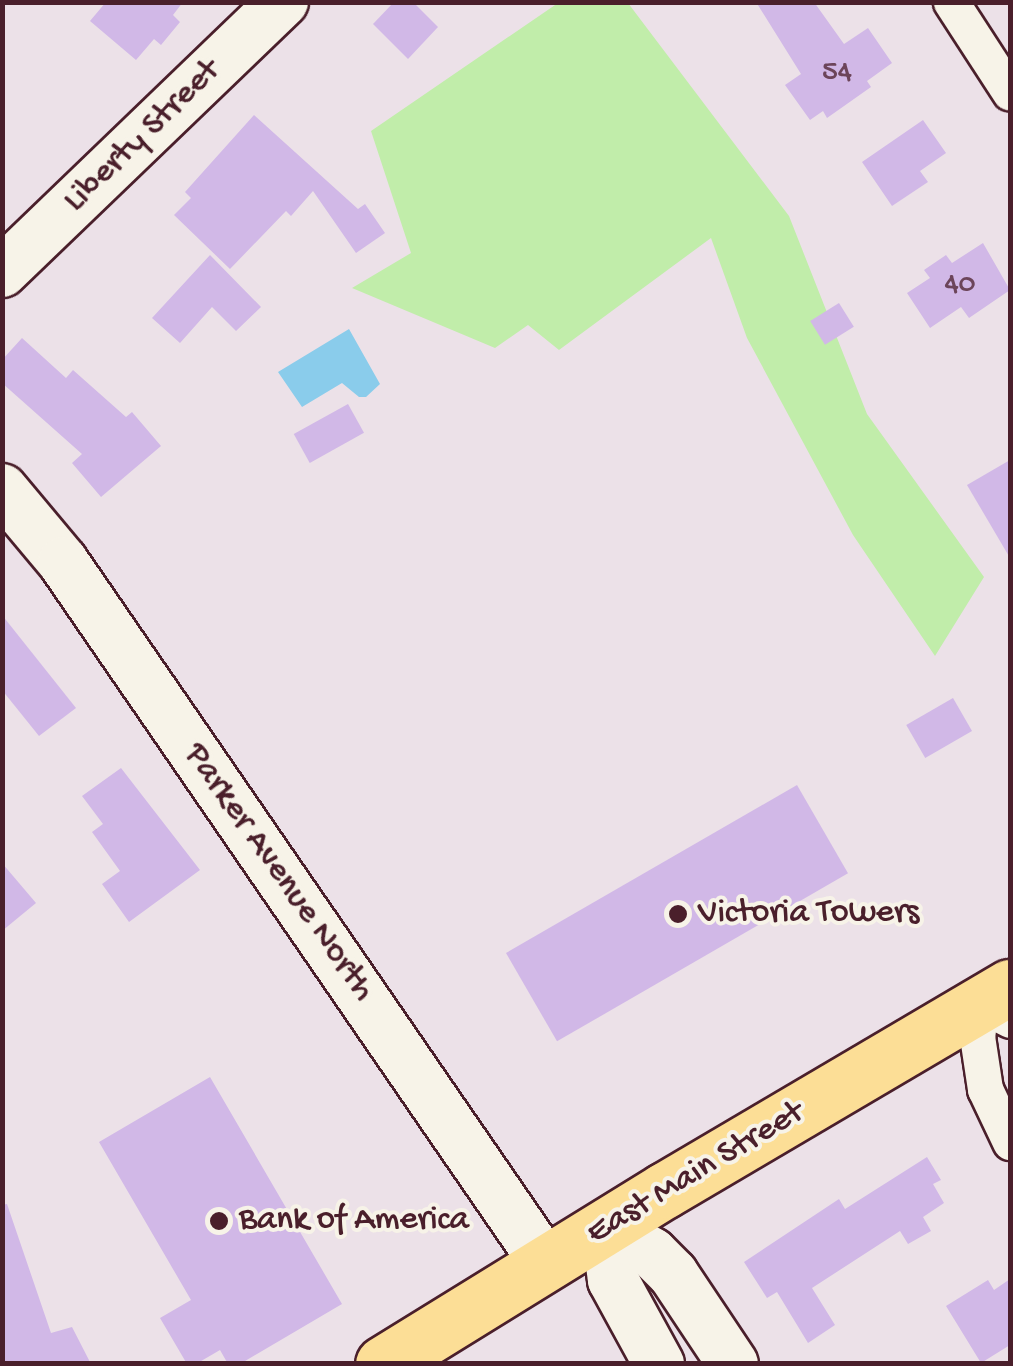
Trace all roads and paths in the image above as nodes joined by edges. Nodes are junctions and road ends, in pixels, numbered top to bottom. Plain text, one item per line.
1 (283, 2) edge
2 (951, 2) edge
3 (1010, 93) edge
4 (2, 272) edge
5 (2, 489) edge
6 (1000, 1004) edge
7 (1010, 1142) edge
8 (606, 1227) junction
9 (546, 1264) junction
10 (384, 1364) edge
11 (659, 1364) edge
12 (734, 1364) edge

1 - 4 street, Liberty Street
2 - 3 street
5 - 9 street, Parker Avenue North
6 - 7 street
6 - 8 main road, East Main Street
8 - 9 main road, East Main Street
8 - 11 street
8 - 12 street
9 - 10 main road, East Main Street

